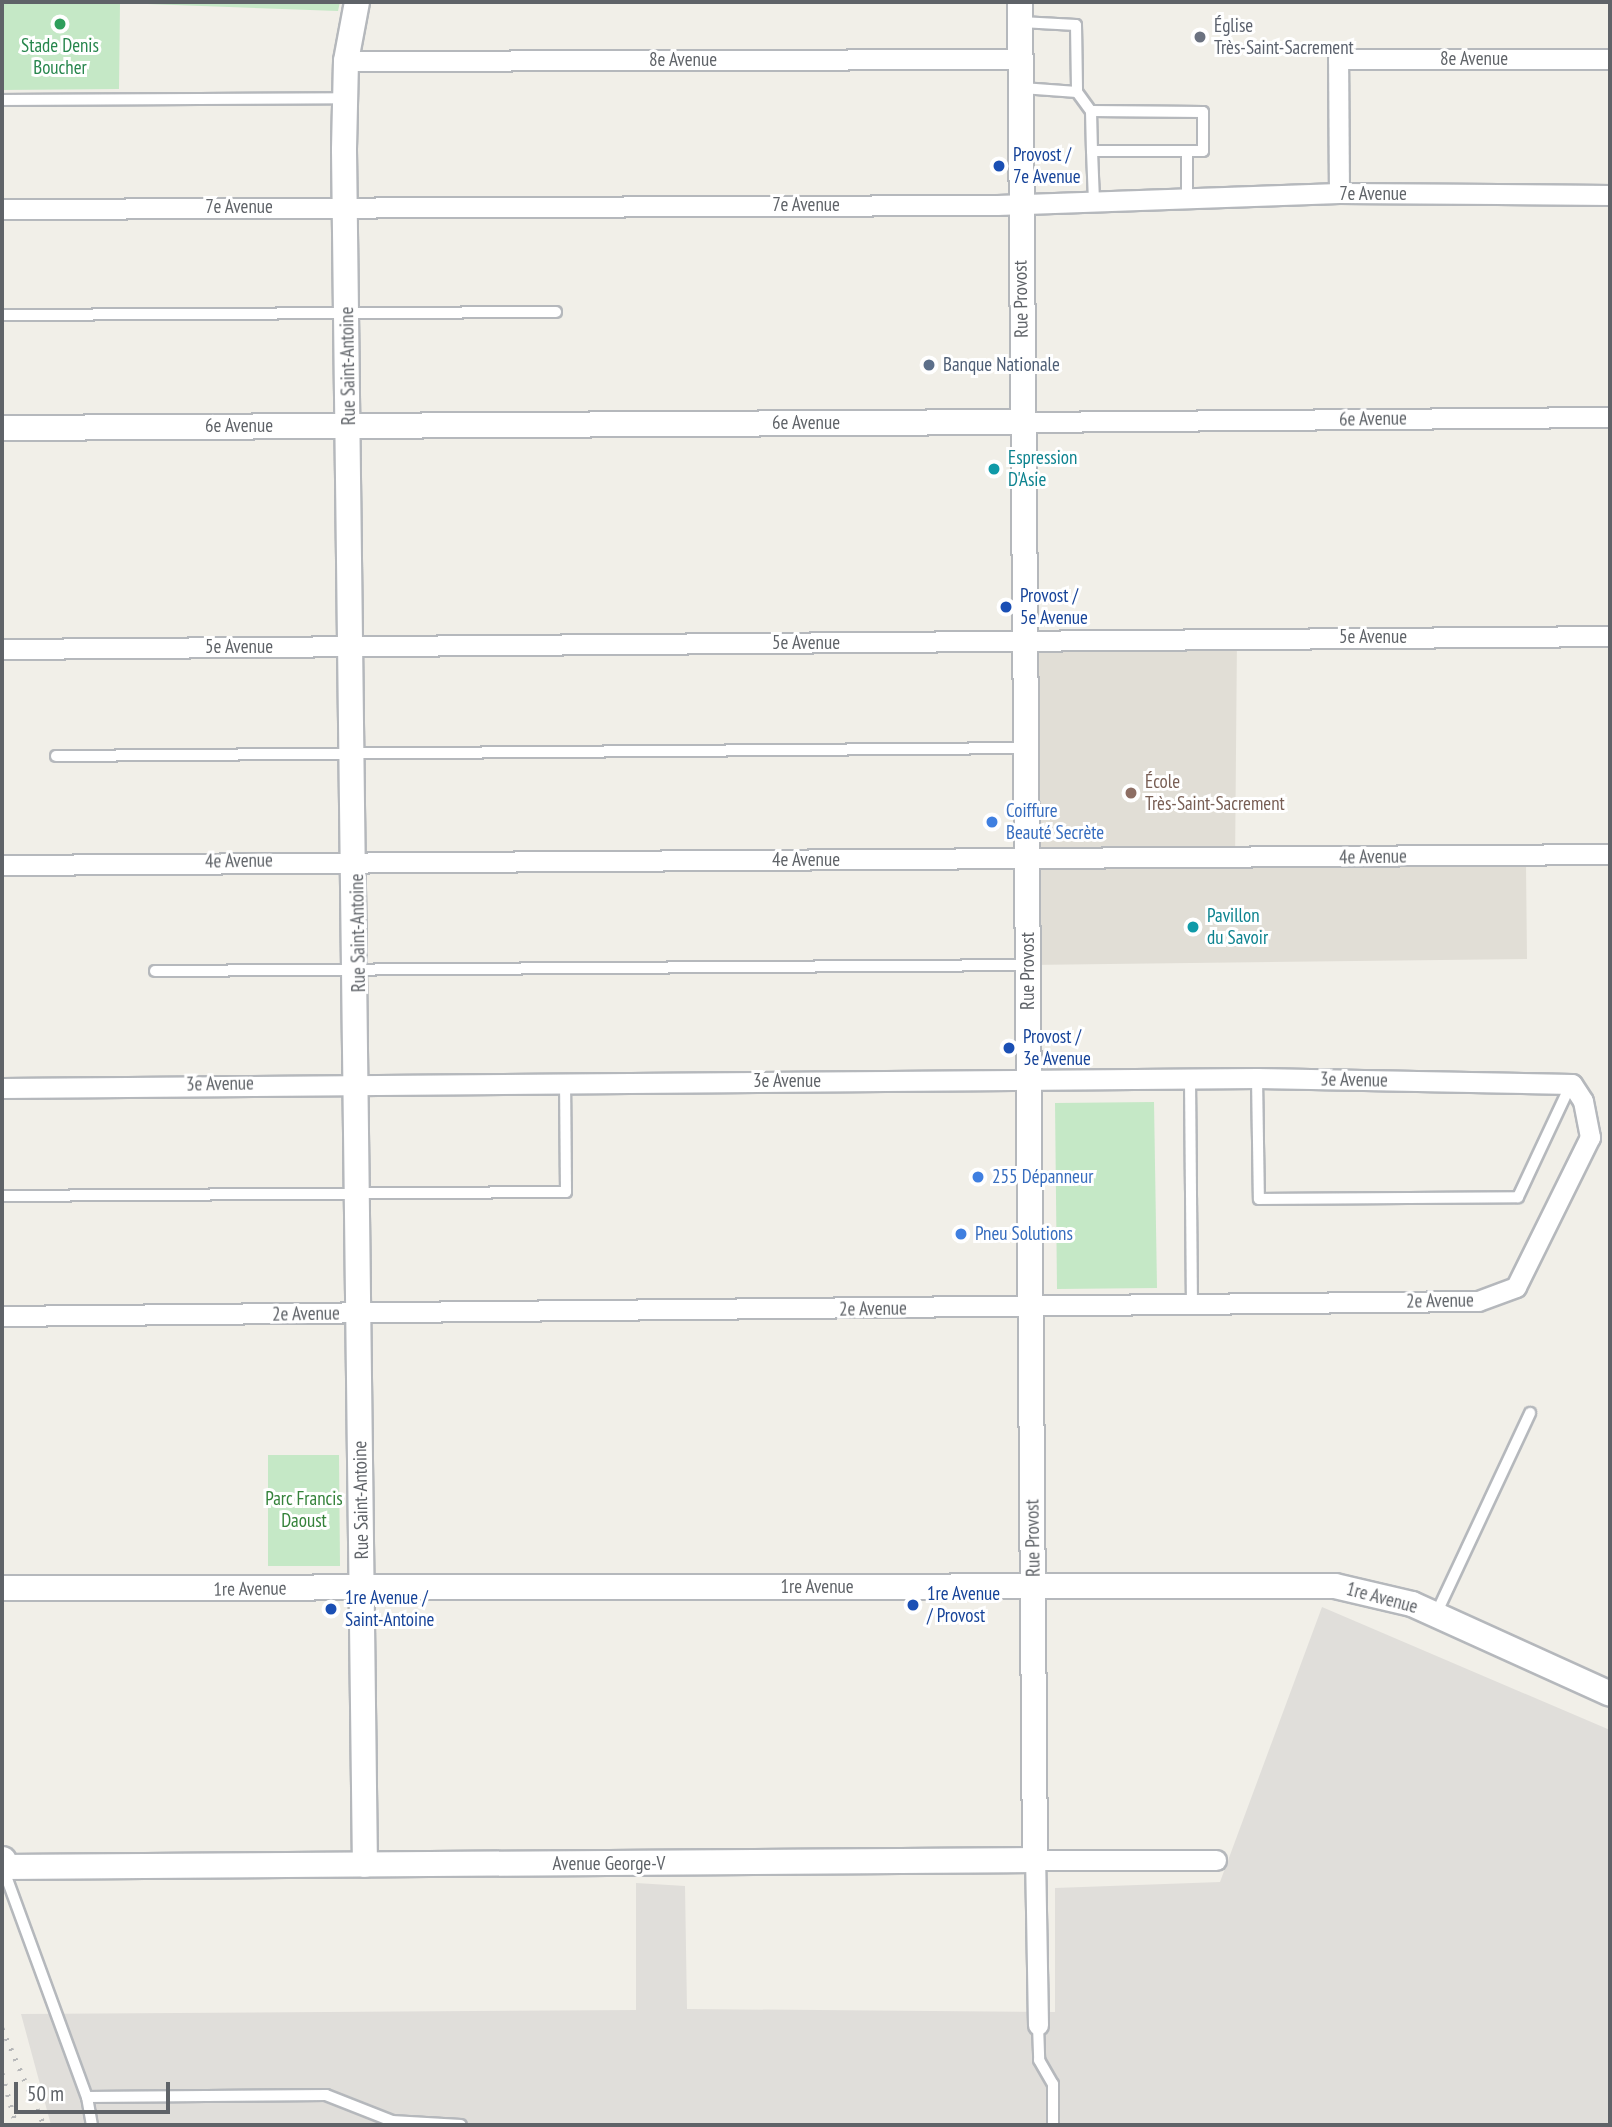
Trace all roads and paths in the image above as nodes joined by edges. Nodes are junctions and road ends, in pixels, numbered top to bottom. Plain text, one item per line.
1 (357, 2) edge
2 (1020, 12) edge
3 (1610, 59) edge
4 (1020, 60) junction
5 (346, 61) junction
6 (1020, 88) junction
7 (1077, 92) junction
8 (344, 98) junction
9 (2, 100) edge
10 (1091, 111) junction
11 (1092, 151) junction
12 (1187, 151) junction
13 (1339, 193) junction
14 (1610, 195) edge
15 (1187, 198) junction
16 (1094, 201) junction
17 (1020, 204) junction
18 (345, 206) junction
19 (2, 209) edge
20 (556, 312) dead end
21 (347, 313) junction
22 (2, 315) edge
23 (1610, 417) edge
24 (1023, 422) junction
25 (349, 425) junction
26 (2, 428) edge
27 (1610, 636) edge
28 (1025, 641) junction
29 (354, 646) junction
30 (2, 649) edge
31 (1026, 748) junction
32 (355, 754) junction
33 (56, 757) dead end
34 (1610, 854) edge
35 (357, 860) junction
36 (1027, 861) junction
37 (2, 865) edge
38 (1028, 965) junction
39 (155, 971) dead end
40 (358, 971) junction
41 (1257, 1078) junction
42 (1190, 1079) junction
43 (1029, 1080) junction
44 (359, 1081) junction
45 (565, 1081) junction
46 (1572, 1084) junction
47 (2, 1087) edge
48 (358, 1193) junction
49 (2, 1196) edge
50 (1192, 1304) junction
51 (1031, 1307) junction
52 (357, 1313) junction
53 (2, 1317) edge
54 (1530, 1413) dead end
55 (1034, 1587) junction
56 (2, 1588) edge
57 (361, 1588) junction
58 (1436, 1615) junction
59 (1610, 1694) edge
60 (1035, 1860) junction
61 (1216, 1860) dead end
62 (2, 1865) edge
63 (365, 1866) junction
64 (1038, 2025) joint
65 (88, 2097) junction
66 (92, 2125) edge
67 (461, 2125) edge
68 (1053, 2125) edge

1 - 5 street, Rue Saint-Antoine
2 - 4 street, Rue Provost
2 - 7 lane
3 - 13 street, 8e Avenue
4 - 5 street, 8e Avenue
4 - 6 street, Rue Provost
5 - 8 street, Rue Saint-Antoine
6 - 7 lane
6 - 17 street, Rue Provost
7 - 10 lane
8 - 9 lane
8 - 18 street, Rue Saint-Antoine
10 - 11 lane
10 - 12 lane
11 - 12 lane
11 - 16 lane
12 - 15 lane
13 - 14 street, 7e Avenue
13 - 15 street, 7e Avenue
15 - 16 street, 7e Avenue
16 - 17 street, 7e Avenue
17 - 18 street, 7e Avenue
17 - 24 street, Rue Provost
18 - 19 street, 7e Avenue
18 - 21 street, Rue Saint-Antoine
20 - 21 lane
21 - 22 lane
21 - 25 street, Rue Saint-Antoine
23 - 24 street, 6e Avenue
24 - 25 street, 6e Avenue
24 - 28 street, Rue Provost
25 - 26 street, 6e Avenue
25 - 29 street, Rue Saint-Antoine
27 - 28 street, 5e Avenue
28 - 29 street, 5e Avenue
28 - 31 street, Rue Provost
29 - 30 street, 5e Avenue
29 - 32 street, Rue Saint-Antoine
31 - 32 lane
31 - 36 street, Rue Provost
32 - 33 lane
32 - 35 street, Rue Saint-Antoine
34 - 36 street, 4e Avenue
35 - 36 street, 4e Avenue
35 - 37 street, 4e Avenue
35 - 40 street, Rue Saint-Antoine
36 - 38 street, Rue Provost
38 - 40 lane
38 - 43 street, Rue Provost
39 - 40 lane
40 - 44 street, Rue Saint-Antoine
41 - 42 street, 3e Avenue
41 - 46 street, 3e Avenue
41 - 46 lane
42 - 43 street, 3e Avenue
42 - 50 lane
43 - 45 street, 3e Avenue
43 - 51 street, Rue Provost
44 - 45 street, 3e Avenue
44 - 47 street, 3e Avenue
44 - 48 street, Rue Saint-Antoine
45 - 48 lane
46 - 50 street, 2e Avenue
48 - 49 lane
48 - 52 street, Rue Saint-Antoine
50 - 51 street, 2e Avenue
51 - 52 street, 2e Avenue
51 - 55 street, Rue Provost
52 - 53 street, 2e Avenue
52 - 57 street, Rue Saint-Antoine
54 - 58 lane
55 - 57 street, 1re Avenue
55 - 58 street, 1re Avenue
55 - 60 street, Rue Provost
56 - 57 street, 1re Avenue
57 - 63 street, Rue Saint-Antoine
58 - 59 street, 1re Avenue
60 - 61 street, Avenue George-V
60 - 63 street, Avenue George-V
60 - 64 street, Rue Provost
62 - 63 street, Avenue George-V
62 - 65 lane
64 - 68 lane
65 - 66 lane
65 - 67 lane

